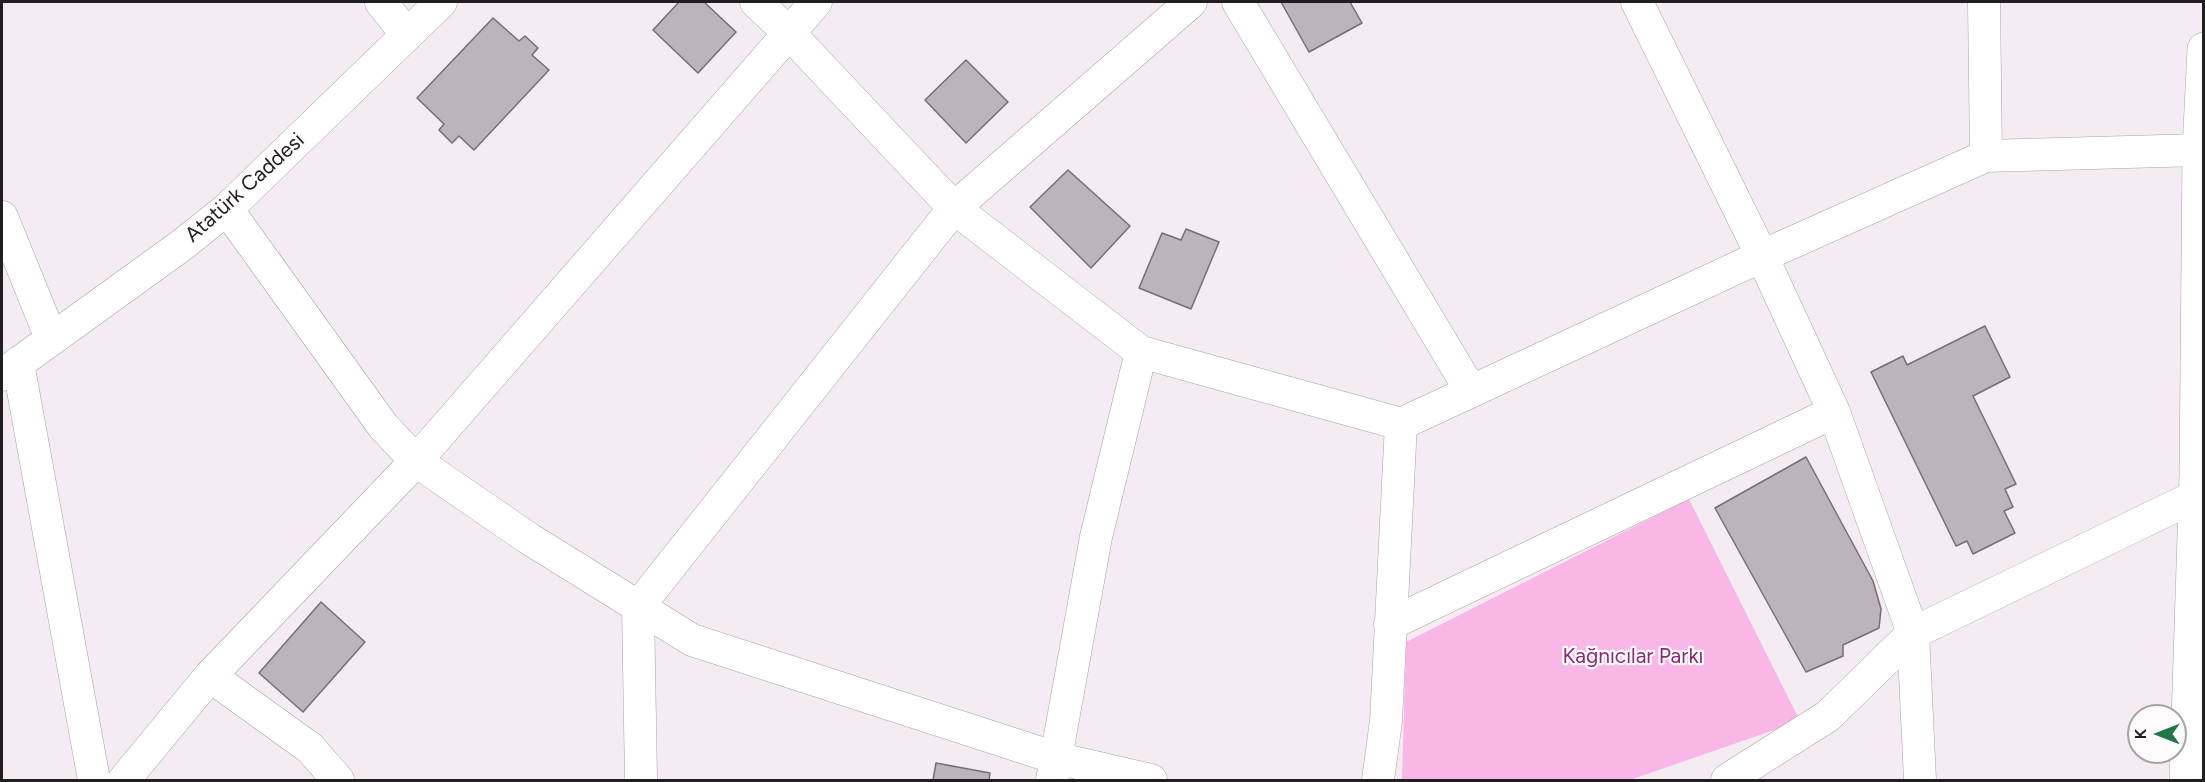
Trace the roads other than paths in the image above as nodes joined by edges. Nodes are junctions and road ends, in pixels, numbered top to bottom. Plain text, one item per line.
1 (381, 2) edge
2 (441, 2) edge
3 (756, 2) edge
4 (816, 2) edge
5 (1191, 2) edge
6 (1238, 2) edge
7 (1637, 2) edge
8 (1984, 2) edge
9 (788, 32) junction
10 (407, 35) junction
11 (2204, 49) edge
12 (2199, 150) junction
13 (1986, 156) junction
14 (954, 208) junction
15 (227, 209) junction
16 (2, 217) edge
17 (1762, 256) junction
18 (51, 338) junction
19 (1141, 352) junction
20 (10, 369) edge
21 (1471, 391) junction
22 (1834, 412) junction
23 (1401, 424) junction
24 (416, 461) junction
25 (2199, 493) edge
26 (638, 607) junction
27 (1390, 624) junction
28 (1912, 633) junction
29 (210, 676) junction
30 (1054, 769) edge
31 (94, 780) edge
32 (124, 780) edge
33 (338, 780) edge
34 (641, 780) edge
35 (1151, 780) edge
36 (1378, 780) edge
37 (1727, 780) edge
38 (1920, 780) edge
39 (2186, 780) edge

1 - 10 street
2 - 10 street, Atatürk Caddesi
3 - 9 street
4 - 9 street
5 - 14 street
6 - 21 street
7 - 17 street
8 - 13 street
9 - 14 street
9 - 24 street
10 - 15 street, Atatürk Caddesi
11 - 12 main road
12 - 13 street
12 - 25 main road
13 - 17 street
14 - 19 street
14 - 26 street
15 - 18 street, Atatürk Caddesi
15 - 24 street
16 - 18 street
17 - 21 street
17 - 22 street
18 - 20 street, Atatürk Caddesi
19 - 23 street
19 - 30 street
20 - 31 street
21 - 23 street
22 - 27 street
22 - 28 street
23 - 27 street
24 - 26 street
24 - 29 street
25 - 28 street
25 - 39 main road
26 - 30 street
26 - 34 street
27 - 36 street
28 - 37 street
28 - 38 street
29 - 32 street
29 - 33 street
30 - 35 street

